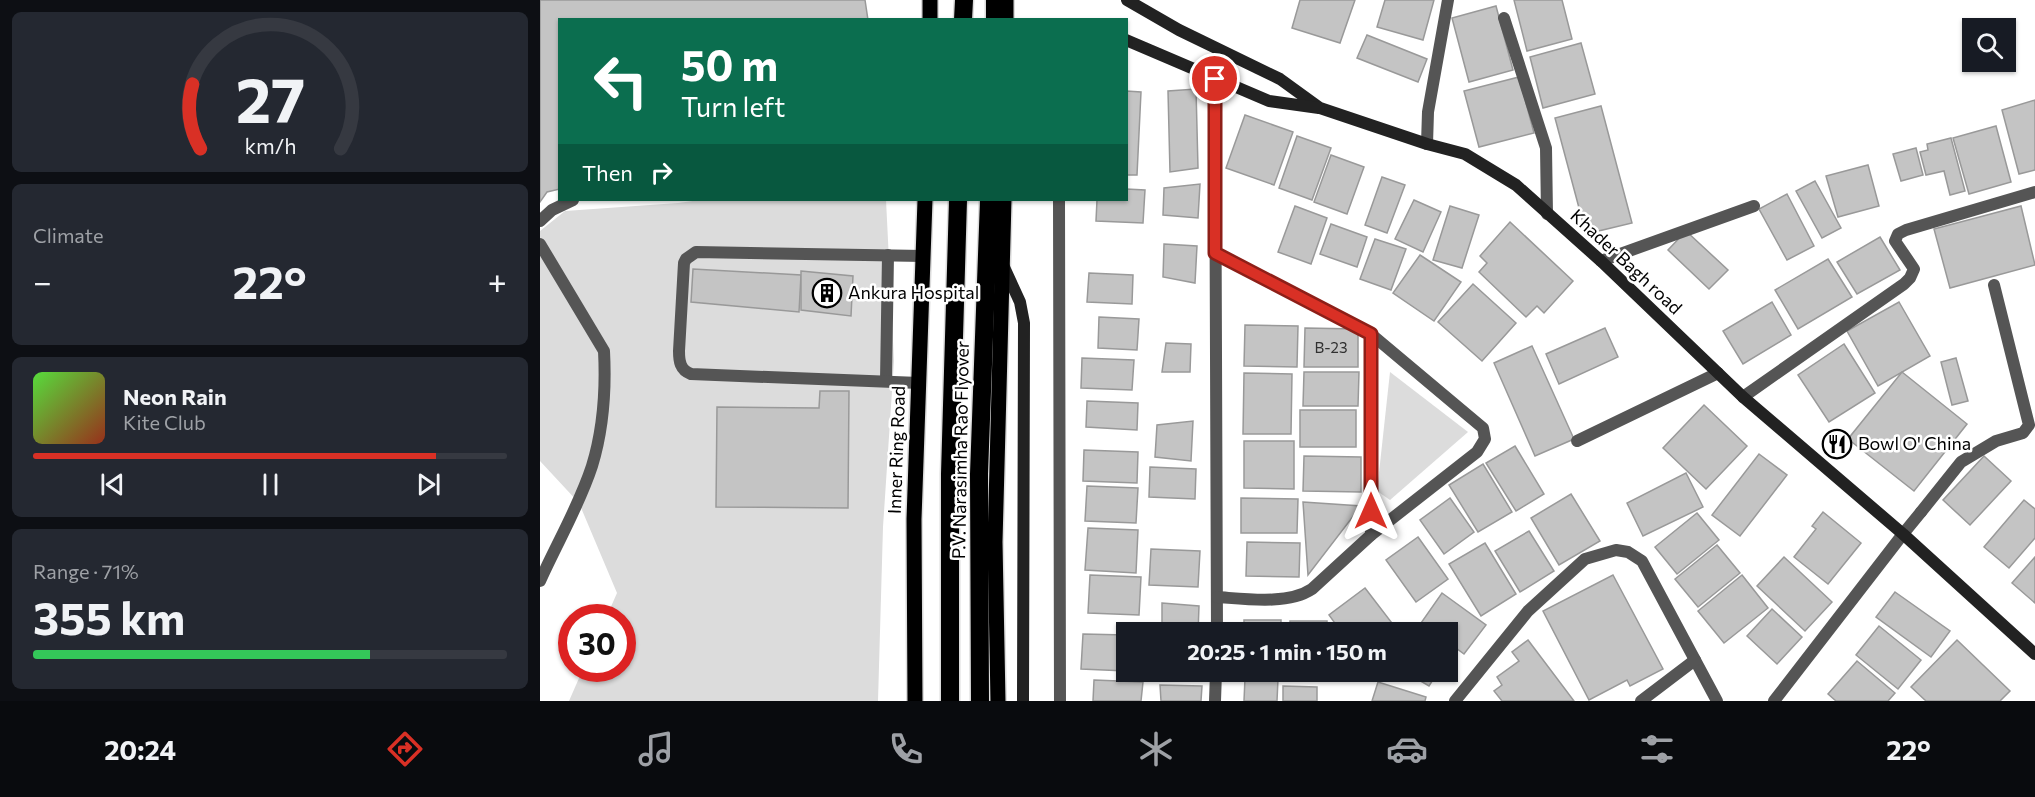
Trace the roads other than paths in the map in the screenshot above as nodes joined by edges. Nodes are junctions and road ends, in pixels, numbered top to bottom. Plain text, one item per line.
1 (930, 0) edge
2 (964, 0) edge
3 (995, 0) edge
4 (1006, 0) edge
5 (1127, 0) edge
6 (1448, 0) edge
7 (930, 18) edge
8 (963, 18) edge
9 (994, 18) edge
10 (1006, 18) edge
11 (1504, 18) dead end
12 (1128, 41) edge
13 (1215, 79) junction
14 (1320, 108) junction
15 (1426, 144) junction
16 (2035, 192) edge
17 (571, 201) edge
18 (925, 201) edge
19 (958, 201) edge
20 (989, 201) edge
21 (1004, 201) edge
22 (1059, 201) edge
23 (1754, 206) dead end
24 (1547, 214) junction
25 (540, 220) edge
26 (540, 244) edge
27 (1215, 253) junction
28 (888, 255) junction
29 (923, 256) junction
30 (1601, 261) junction
31 (1003, 264) junction
32 (1994, 285) dead end
33 (1371, 334) junction
34 (1719, 373) junction
35 (886, 380) junction
36 (919, 383) junction
37 (1743, 397) junction
38 (1577, 441) dead end
39 (1903, 534) junction
40 (1371, 535) junction
41 (540, 581) edge
42 (1217, 597) junction
43 (1217, 622) edge
44 (2035, 654) edge
45 (1695, 660) junction
46 (1216, 682) edge
47 (1458, 700) edge
48 (915, 701) edge
49 (950, 701) edge
50 (980, 701) edge
51 (998, 701) edge
52 (1023, 701) edge
53 (1060, 701) edge
54 (1215, 701) edge
55 (1641, 701) edge
56 (1717, 701) edge
57 (1774, 701) edge

1 - 7 main road
2 - 8 highway
3 - 9 highway
4 - 10 main road
5 - 14 street, Khader Bagh road
6 - 15 street
11 - 24 street
12 - 13 street
13 - 14 street
13 - 27 street
14 - 15 street, Khader Bagh road
15 - 24 street, Khader Bagh road
16 - 37 street
17 - 25 street
18 - 29 main road, Inner Ring Road
19 - 49 highway, P.V. Narasimha Rao Flyover
20 - 50 highway, P.V. Narasimha Rao Flyover
21 - 31 main road
22 - 53 street
23 - 30 street
24 - 30 street, Khader Bagh road
26 - 41 street
27 - 33 street
27 - 42 street
28 - 29 street
28 - 35 street
28 - 35 street
29 - 36 main road, Inner Ring Road
30 - 34 street, Khader Bagh road
31 - 51 main road
31 - 52 street
32 - 39 street
33 - 40 street
33 - 40 street
34 - 37 street, Khader Bagh road
34 - 38 street
35 - 36 street
36 - 48 main road, Inner Ring Road
37 - 39 street, Khader Bagh road
39 - 44 street, Khader Bagh road
39 - 57 street
40 - 42 street
42 - 43 street
45 - 47 street
45 - 55 street
45 - 56 street
46 - 54 street

